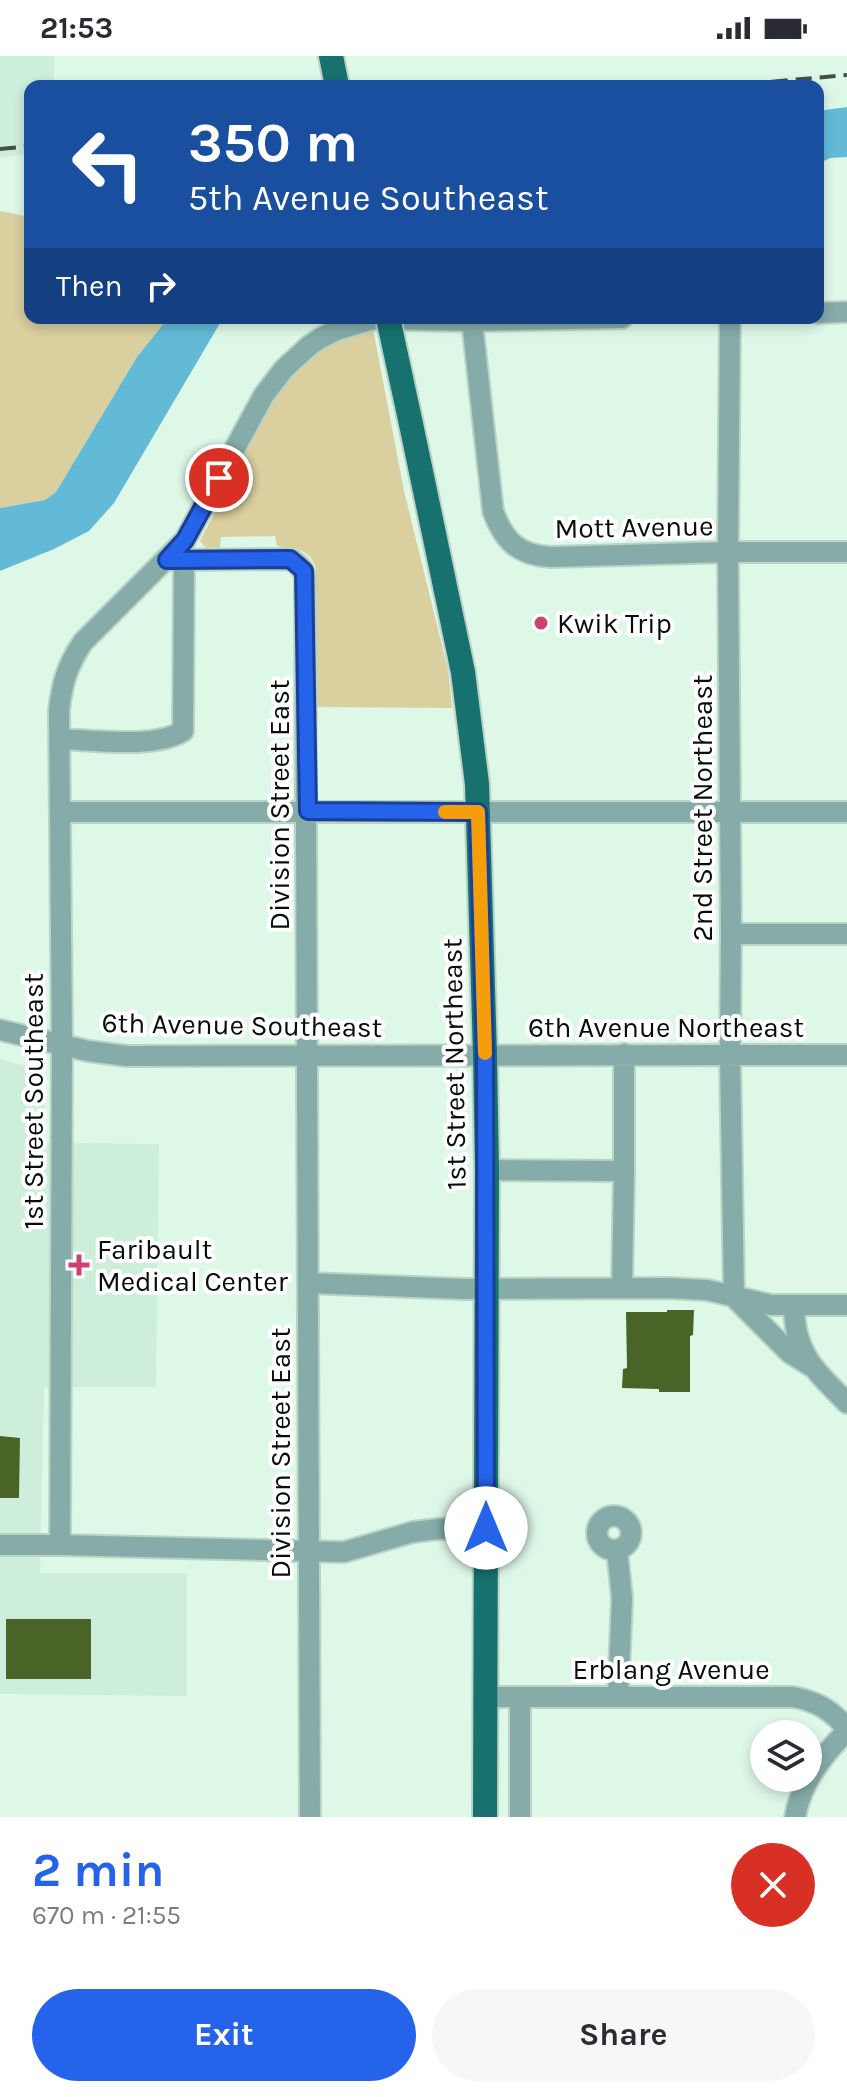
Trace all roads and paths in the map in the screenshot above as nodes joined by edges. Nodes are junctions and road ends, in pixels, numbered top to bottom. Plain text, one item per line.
1 (331, 56) edge
2 (336, 80) edge
3 (847, 312) edge
4 (824, 313) edge
5 (357, 324) edge
6 (389, 324) edge
7 (472, 324) edge
8 (730, 324) edge
9 (728, 552) junction
10 (847, 552) edge
11 (176, 560) junction
12 (59, 739) junction
13 (308, 811) junction
14 (60, 812) junction
15 (478, 812) junction
16 (730, 812) junction
17 (847, 812) edge
18 (731, 934) junction
19 (847, 934) edge
20 (0, 1030) edge
21 (62, 1045) junction
22 (624, 1054) junction
23 (730, 1054) junction
24 (485, 1055) junction
25 (847, 1055) edge
26 (308, 1056) junction
27 (487, 1170) junction
28 (624, 1171) junction
29 (308, 1283) junction
30 (622, 1288) junction
31 (487, 1289) junction
32 (734, 1297) junction
33 (794, 1305) junction
34 (847, 1305) edge
35 (811, 1366) junction
36 (847, 1403) edge
37 (486, 1528) junction
38 (0, 1545) edge
39 (60, 1545) junction
40 (617, 1550) dead end
41 (309, 1552) junction
42 (485, 1697) junction
43 (520, 1697) junction
44 (618, 1697) junction
45 (847, 1730) edge
46 (310, 1817) edge
47 (485, 1817) edge
48 (520, 1817) edge
49 (795, 1817) edge

1 - 2 main road
3 - 4 street
5 - 11 street
6 - 15 main road, 1st Street Northeast, bridge
7 - 9 street, Mott Avenue
8 - 9 street, 2nd Street Northeast
9 - 10 street, Mott Avenue
9 - 16 street, 2nd Street Northeast
11 - 12 street, 1st Street Southeast
11 - 12 street
11 - 13 street, Division Street East
12 - 14 street, 1st Street Southeast
13 - 14 street
13 - 15 street
13 - 26 street, Division Street East
14 - 21 street, 1st Street Southeast
15 - 16 street
15 - 24 main road, 1st Street Northeast
16 - 17 street
16 - 18 street, 2nd Street Northeast
18 - 19 street
18 - 23 street, 2nd Street Northeast
20 - 21 street, 6th Avenue Southeast
21 - 26 street, 6th Avenue Southeast
21 - 39 street, 1st Street Southeast
22 - 23 street, 6th Avenue Northeast
22 - 24 street, 6th Avenue Northeast
22 - 28 street
23 - 25 street, 6th Avenue Northeast
23 - 32 street, 2nd Street Northeast
24 - 26 street, 6th Avenue Southeast
24 - 27 main road, 1st Street Northeast
26 - 29 street, Division Street East
27 - 28 street
27 - 31 main road, 1st Street Northeast
28 - 30 street
29 - 31 street
29 - 41 street, Division Street East
30 - 31 street
30 - 32 street
31 - 37 main road, 1st Street Northeast
32 - 33 street
32 - 35 street
33 - 34 street
33 - 35 street
35 - 36 street
37 - 41 street
37 - 42 main road, 1st Street Northeast
38 - 39 street
39 - 41 street
40 - 44 street
41 - 46 street, Division Street East
42 - 43 street, Erblang Avenue
42 - 47 main road, 1st Street Northeast
43 - 44 street, Erblang Avenue
43 - 48 street
44 - 45 street, Erblang Avenue
45 - 49 street

